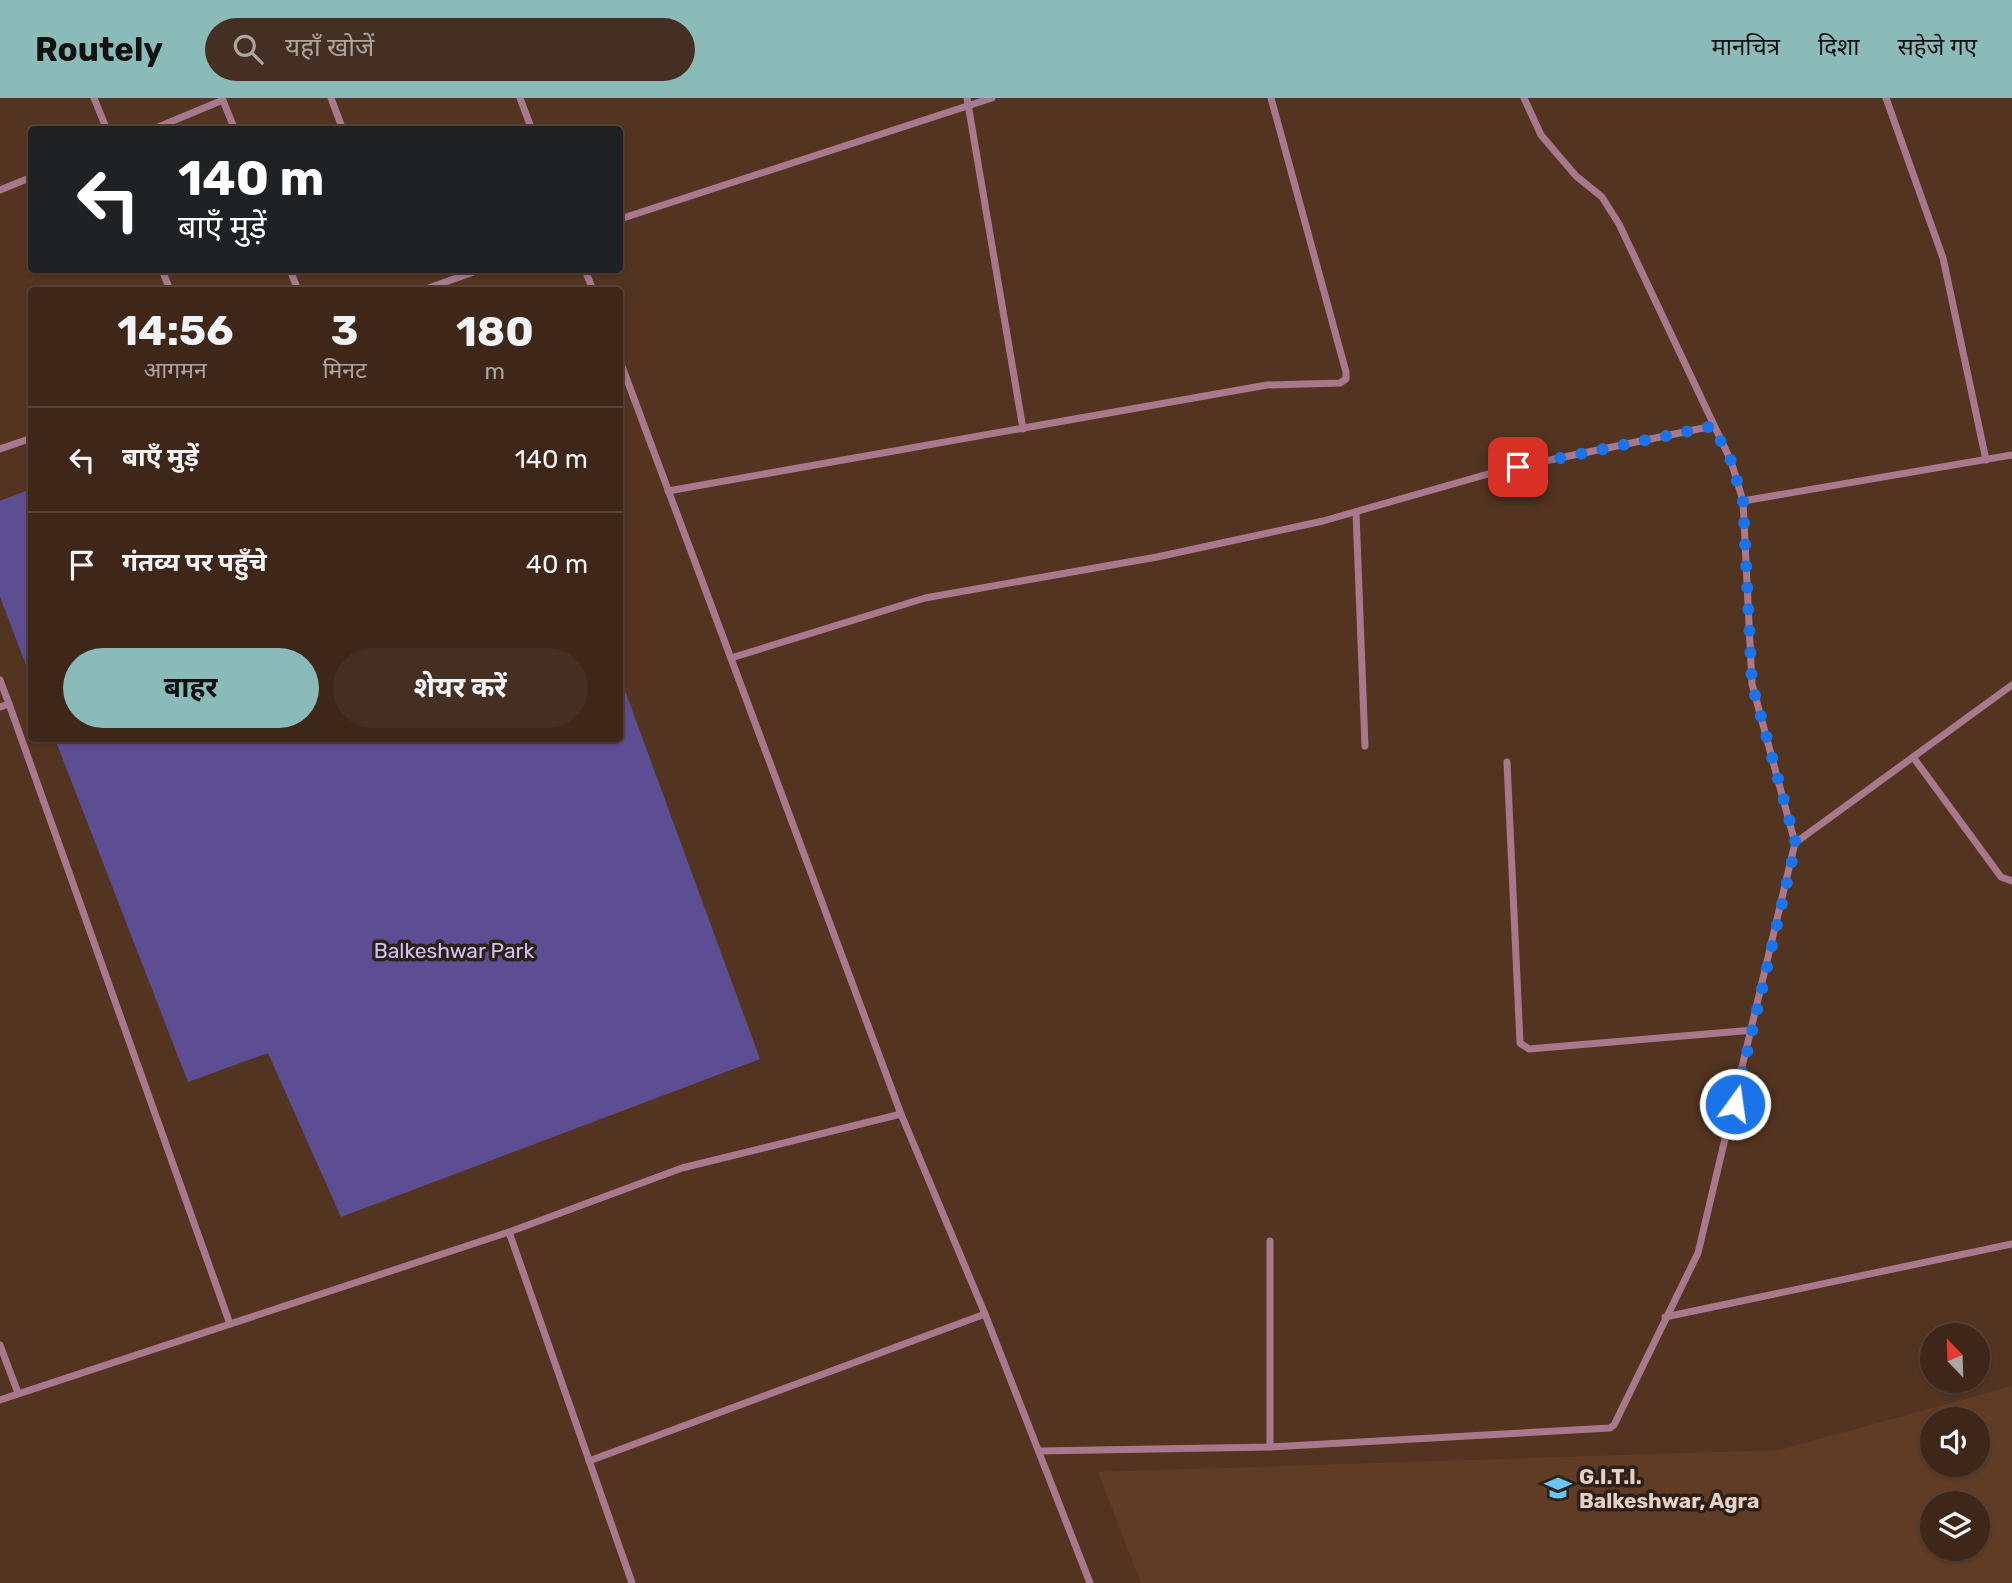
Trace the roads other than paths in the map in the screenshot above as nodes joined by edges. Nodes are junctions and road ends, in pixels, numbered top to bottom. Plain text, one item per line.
1 (94, 98) edge
2 (331, 98) edge
3 (520, 98) edge
4 (992, 98) edge
5 (1271, 98) edge
6 (1524, 98) edge
7 (1886, 98) edge
8 (223, 99) edge
9 (968, 102) edge
10 (105, 126) edge
11 (160, 126) edge
12 (233, 126) edge
13 (342, 126) edge
14 (530, 126) edge
15 (28, 179) edge
16 (0, 190) edge
17 (623, 218) edge
18 (471, 273) edge
19 (432, 287) edge
20 (623, 369) edge
21 (1713, 426) junction
22 (1023, 429) junction
23 (28, 439) edge
24 (0, 449) edge
25 (2012, 455) edge
26 (1986, 460) junction
27 (668, 491) junction
28 (1743, 501) junction
29 (1356, 512) junction
30 (731, 658) junction
31 (0, 680) edge
32 (2012, 685) edge
33 (9, 704) junction
34 (0, 707) edge
35 (1365, 746) dead end
36 (1913, 757) junction
37 (1507, 762) dead end
38 (1796, 844) junction
39 (2012, 881) edge
40 (1754, 1030) junction
41 (901, 1114) junction
42 (509, 1232) junction
43 (1270, 1241) dead end
44 (2012, 1244) edge
45 (985, 1314) junction
46 (1665, 1317) junction
47 (230, 1324) junction
48 (0, 1345) edge
49 (19, 1393) junction
50 (0, 1400) edge
51 (1270, 1447) junction
52 (1039, 1451) junction
53 (589, 1461) junction
54 (632, 1583) edge
55 (1090, 1583) edge

1 - 10 street
2 - 13 street
3 - 14 street
4 - 9 street
5 - 22 street
6 - 21 street
7 - 26 street
8 - 11 street
8 - 12 street
9 - 17 street
9 - 22 street
15 - 16 street
18 - 19 street
20 - 27 street
21 - 28 street
21 - 29 street
22 - 27 street
23 - 24 street
25 - 26 street
26 - 28 street
27 - 30 street
28 - 38 street
29 - 30 street
29 - 35 street
30 - 41 street
31 - 33 street
32 - 36 street
33 - 34 street
33 - 47 street
36 - 38 street
36 - 39 street
37 - 40 street
38 - 40 street
40 - 46 street
41 - 42 street
41 - 45 street
42 - 47 street
42 - 53 street
43 - 51 street
44 - 46 street
45 - 52 street
45 - 53 street
46 - 51 street
47 - 49 street
48 - 49 street
49 - 50 street
51 - 52 street
52 - 55 street
53 - 54 street

